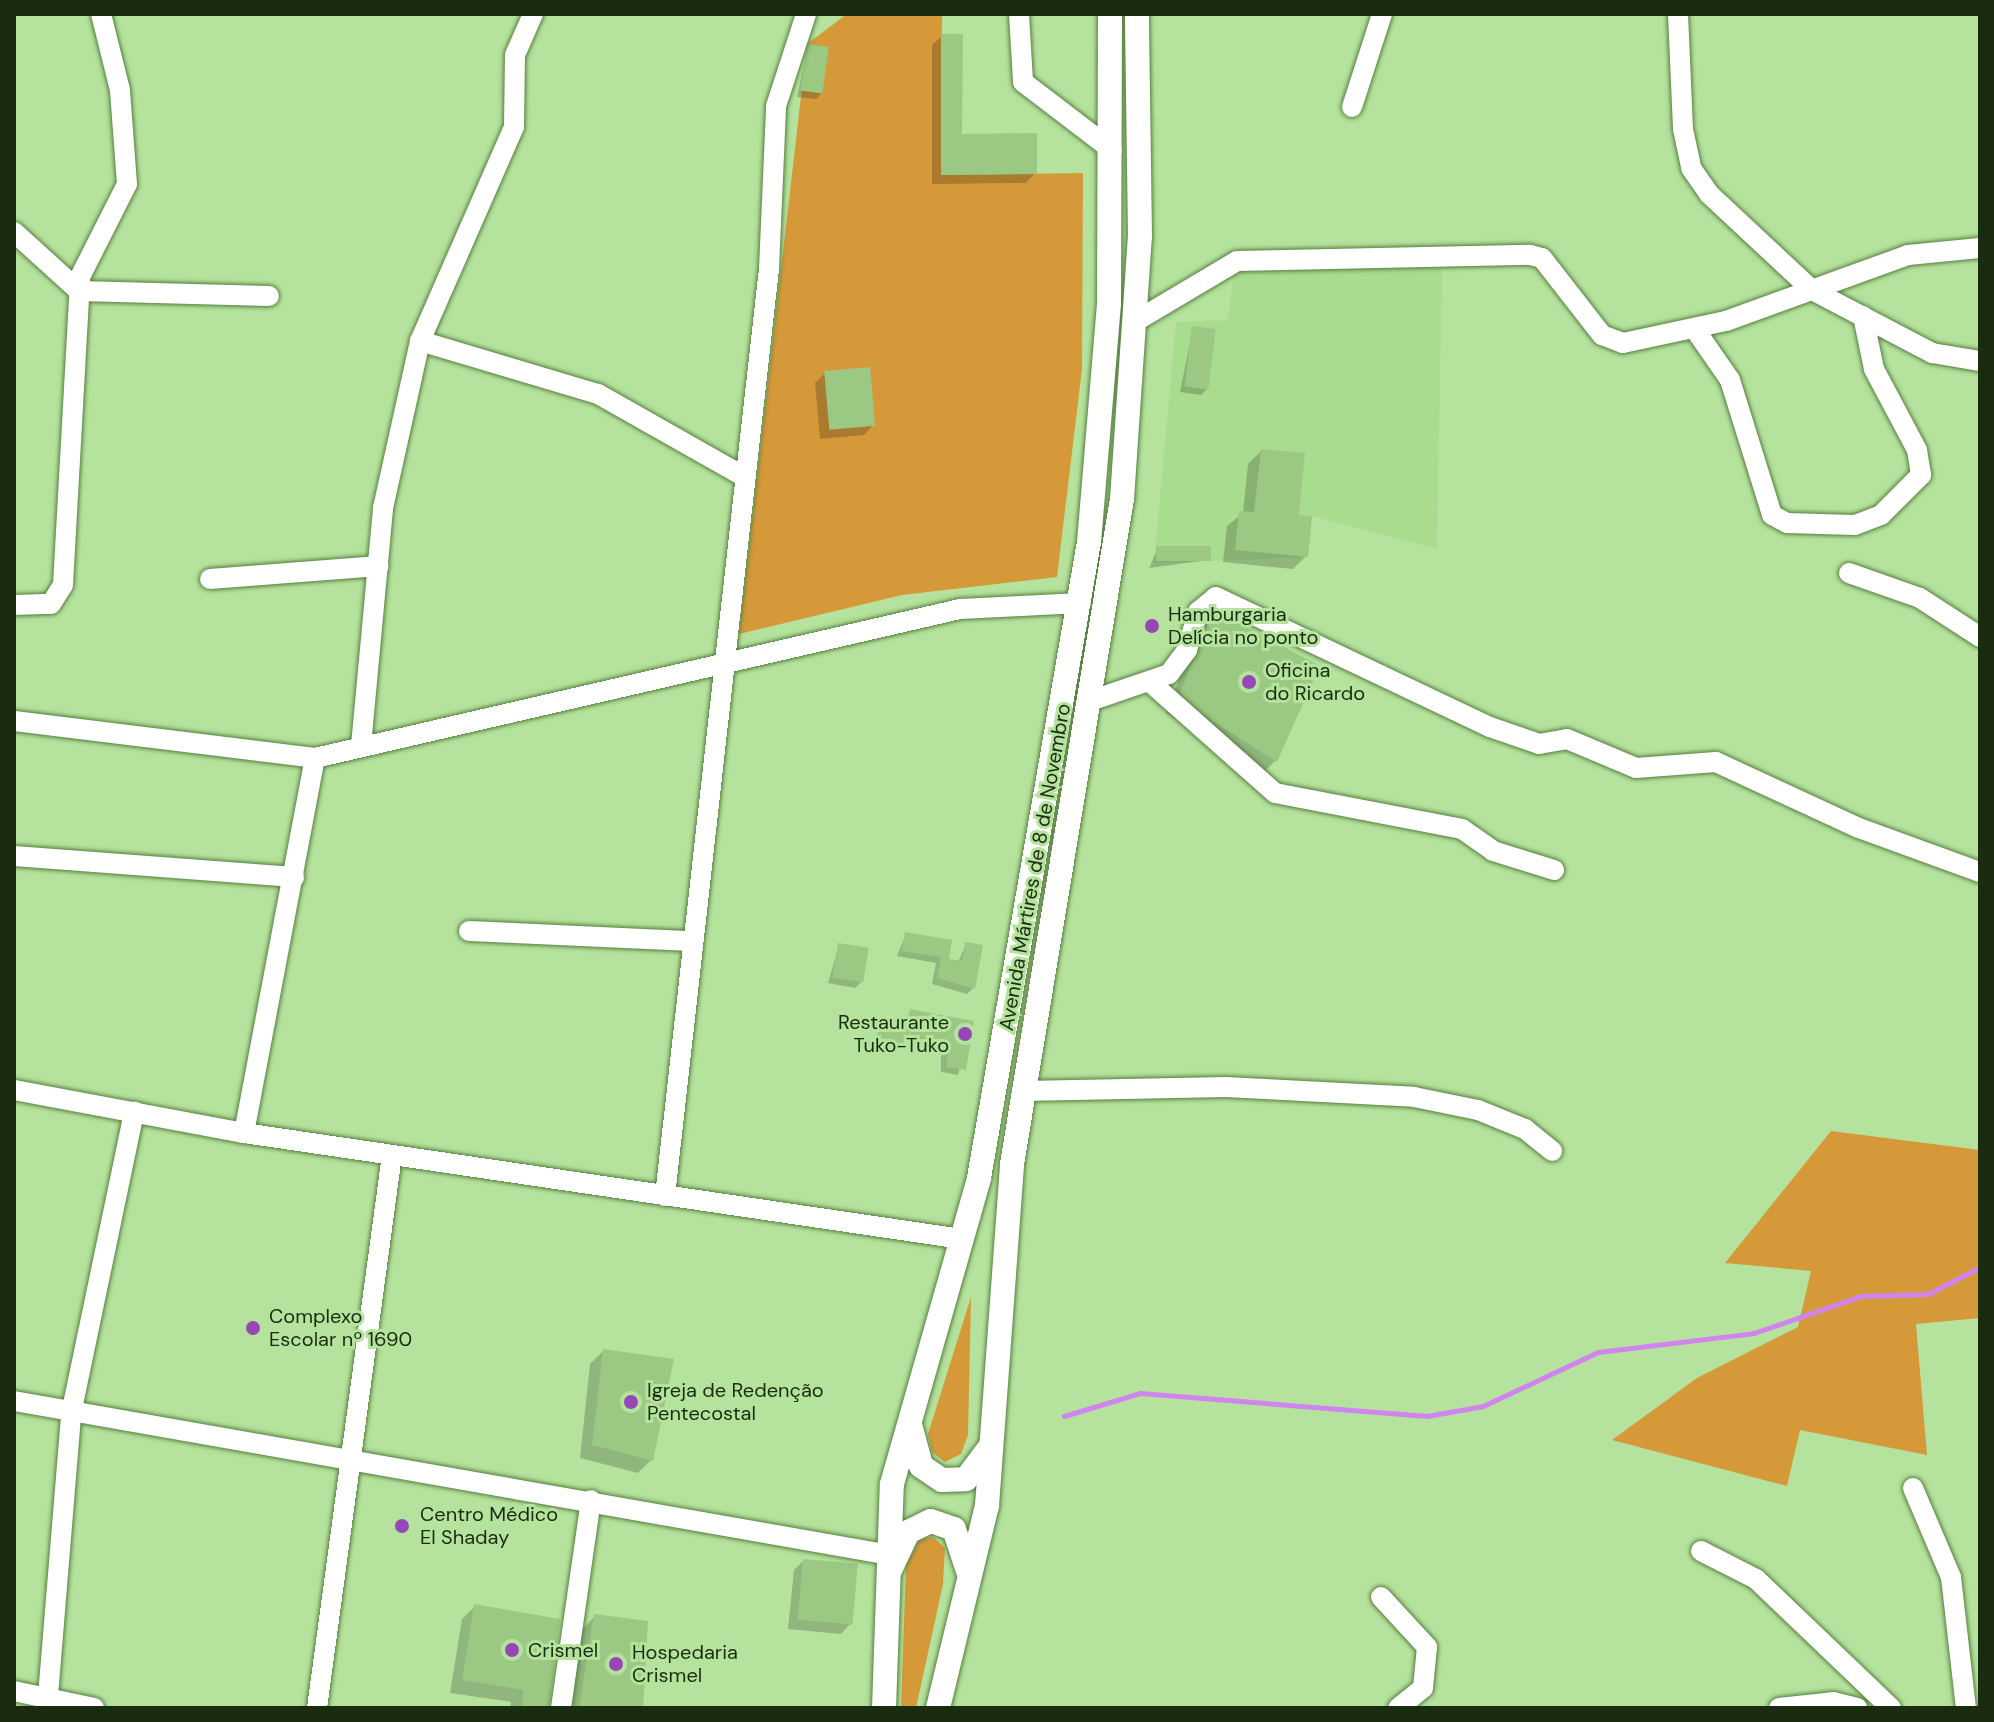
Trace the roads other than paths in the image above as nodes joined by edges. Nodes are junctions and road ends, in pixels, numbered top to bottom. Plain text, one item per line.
1 (101, 14) edge
2 (533, 14) edge
3 (806, 14) edge
4 (1019, 14) edge
5 (1110, 14) edge
6 (1137, 14) edge
7 (1382, 14) edge
8 (1678, 14) edge
9 (1352, 107) dead end
10 (1112, 150) junction
11 (14, 232) edge
12 (1980, 248) edge
13 (1812, 290) junction
14 (79, 291) junction
15 (269, 296) dead end
16 (1863, 316) junction
17 (1136, 321) junction
18 (1694, 328) junction
19 (420, 341) junction
20 (1980, 361) edge
21 (745, 477) junction
22 (378, 566) junction
23 (1849, 573) dead end
24 (210, 579) dead end
25 (1081, 603) junction
26 (14, 605) edge
27 (1980, 637) edge
28 (724, 658) junction
29 (1150, 682) junction
30 (1090, 701) junction
31 (14, 721) edge
32 (361, 746) junction
33 (315, 758) junction
34 (14, 856) edge
35 (1554, 870) dead end
36 (1980, 872) edge
37 (294, 877) junction
38 (469, 931) dead end
39 (693, 941) junction
40 (14, 1090) edge
41 (1024, 1091) junction
42 (134, 1112) junction
43 (244, 1133) junction
44 (1552, 1151) dead end
45 (392, 1155) junction
46 (665, 1196) junction
47 (962, 1239) junction
48 (14, 1401) edge
49 (71, 1414) junction
50 (910, 1414) junction
51 (993, 1440) junction
52 (347, 1459) junction
53 (1913, 1488) dead end
54 (591, 1500) junction
55 (1701, 1551) dead end
56 (884, 1554) junction
57 (970, 1585) junction
58 (885, 1586) junction
59 (1381, 1597) dead end
60 (14, 1691) edge
61 (48, 1696) junction
62 (94, 1708) edge
63 (317, 1708) edge
64 (561, 1708) edge
65 (884, 1708) edge
66 (938, 1708) edge
67 (1398, 1708) edge
68 (1779, 1708) edge
69 (1857, 1708) edge
70 (1891, 1708) edge
71 (1966, 1708) edge

1 - 14 street
2 - 19 street
3 - 21 street
4 - 10 street
5 - 10 main road, Avenida Mártires de 8 de Novembro
6 - 17 main road, Avenida Mártires de 8 de Novembro
7 - 9 street
8 - 13 street
10 - 25 main road, Avenida Mártires de 8 de Novembro
11 - 14 street
12 - 13 street
13 - 16 street
13 - 18 street
14 - 15 street
14 - 26 street
16 - 18 street
16 - 20 street
17 - 18 street
17 - 30 main road, Avenida Mártires de 8 de Novembro
19 - 21 street
19 - 22 street
21 - 28 street
22 - 24 street
22 - 32 street
23 - 27 street
25 - 28 street
25 - 47 main road, Avenida Mártires de 8 de Novembro
28 - 32 street
28 - 39 street
29 - 30 street
29 - 35 street
29 - 36 street
30 - 41 main road, Avenida Mártires de 8 de Novembro
31 - 33 street
32 - 33 street
33 - 37 street
34 - 37 street
37 - 43 street
38 - 39 street
39 - 46 street
40 - 42 street
41 - 44 street
41 - 51 main road, Avenida Mártires de 8 de Novembro
42 - 43 street
42 - 49 street
43 - 45 street
45 - 46 street
45 - 52 street
46 - 47 street
47 - 50 main road, Avenida Mártires de 8 de Novembro
48 - 49 street
49 - 52 street
49 - 61 street
50 - 51 main road
50 - 56 main road, Avenida Mártires de 8 de Novembro
51 - 57 main road, Avenida Mártires de 8 de Novembro
52 - 54 street
52 - 63 street
53 - 71 street
54 - 56 street
54 - 64 street
55 - 70 street
56 - 58 main road, Avenida Mártires de 8 de Novembro
57 - 58 main road
57 - 66 main road, Avenida Mártires de 8 de Novembro
58 - 65 main road, Avenida Mártires de 8 de Novembro
59 - 67 street
60 - 61 street
61 - 62 street
68 - 69 street

